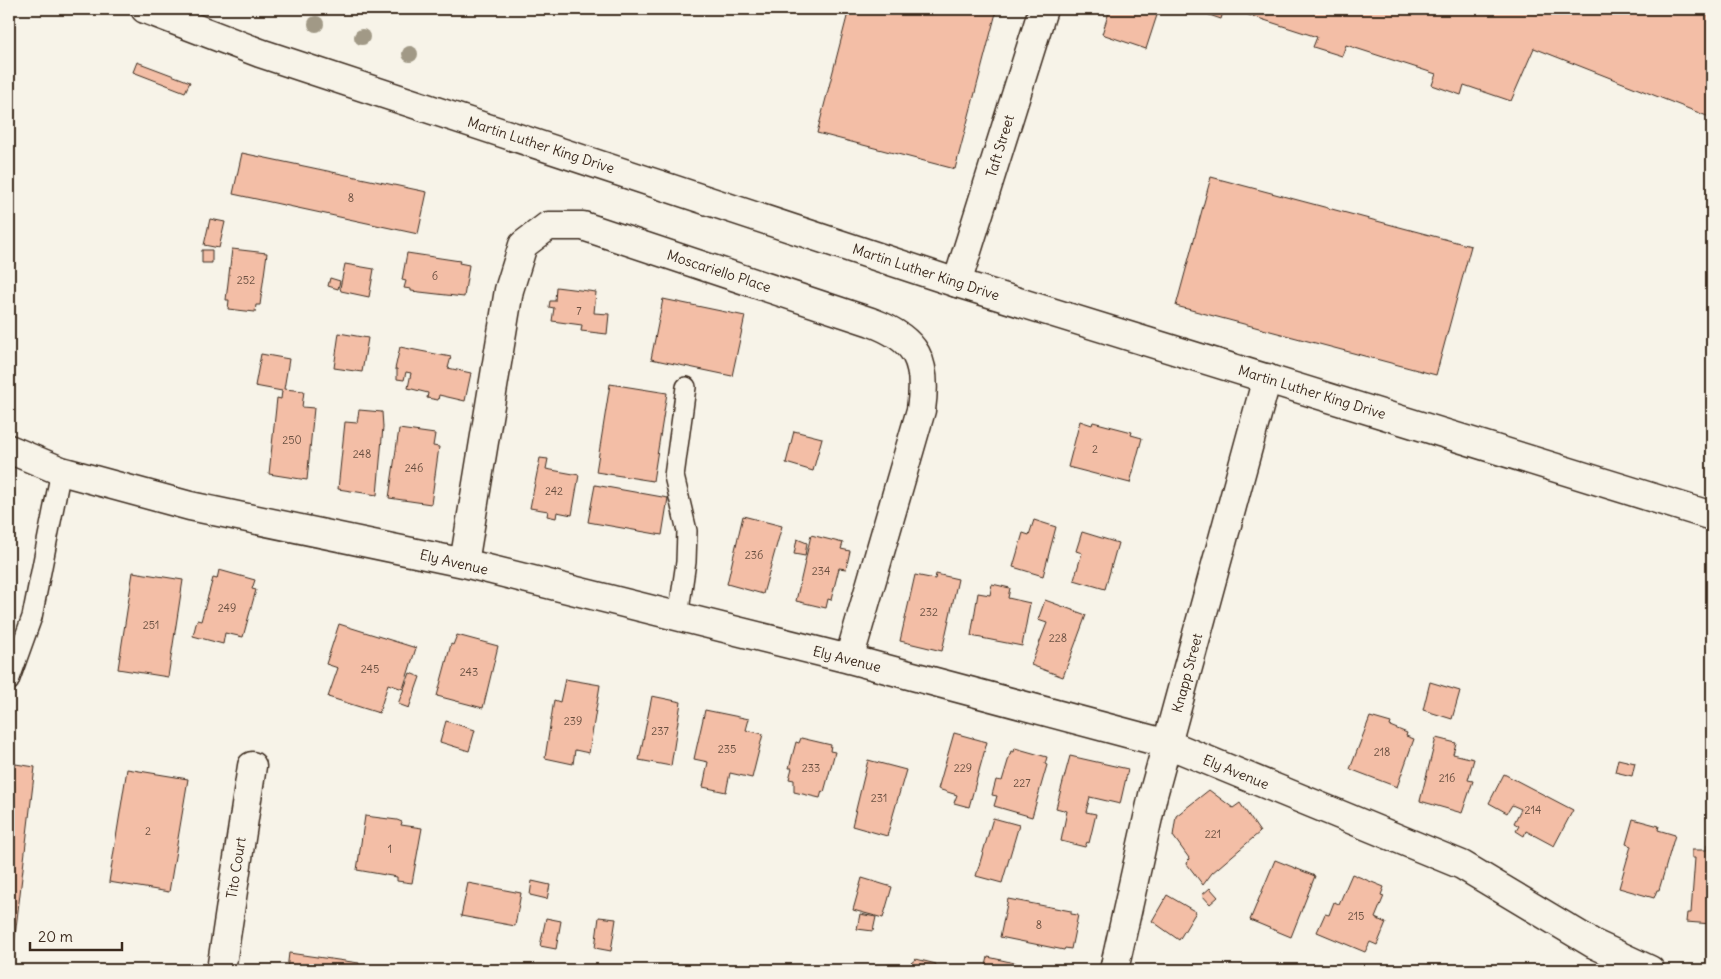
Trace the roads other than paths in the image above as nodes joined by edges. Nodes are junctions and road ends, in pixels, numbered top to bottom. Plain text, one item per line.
1 (145, 9) edge
2 (1043, 9) edge
3 (957, 283) junction
4 (1267, 378) junction
5 (686, 387) dead end
6 (9, 449) edge
7 (61, 471) junction
8 (1712, 516) edge
9 (464, 563) junction
10 (678, 617) junction
11 (849, 659) junction
12 (9, 681) edge
13 (1168, 744) junction
14 (252, 766) dead end
15 (221, 970) edge
16 (1114, 970) edge
17 (1650, 970) edge

1 - 3 street, Martin Luther King Drive
2 - 3 street, Taft Street
3 - 4 street, Martin Luther King Drive
4 - 8 street, Martin Luther King Drive
4 - 13 street, Knapp Street
5 - 10 lane
6 - 7 street, Ely Avenue
7 - 9 street, Ely Avenue
7 - 12 lane
9 - 10 street, Ely Avenue
9 - 11 street, Moscariello Place
10 - 11 street, Ely Avenue
11 - 13 street, Ely Avenue
13 - 16 street, Knapp Street
13 - 17 street, Ely Avenue
14 - 15 street, Tito Court

